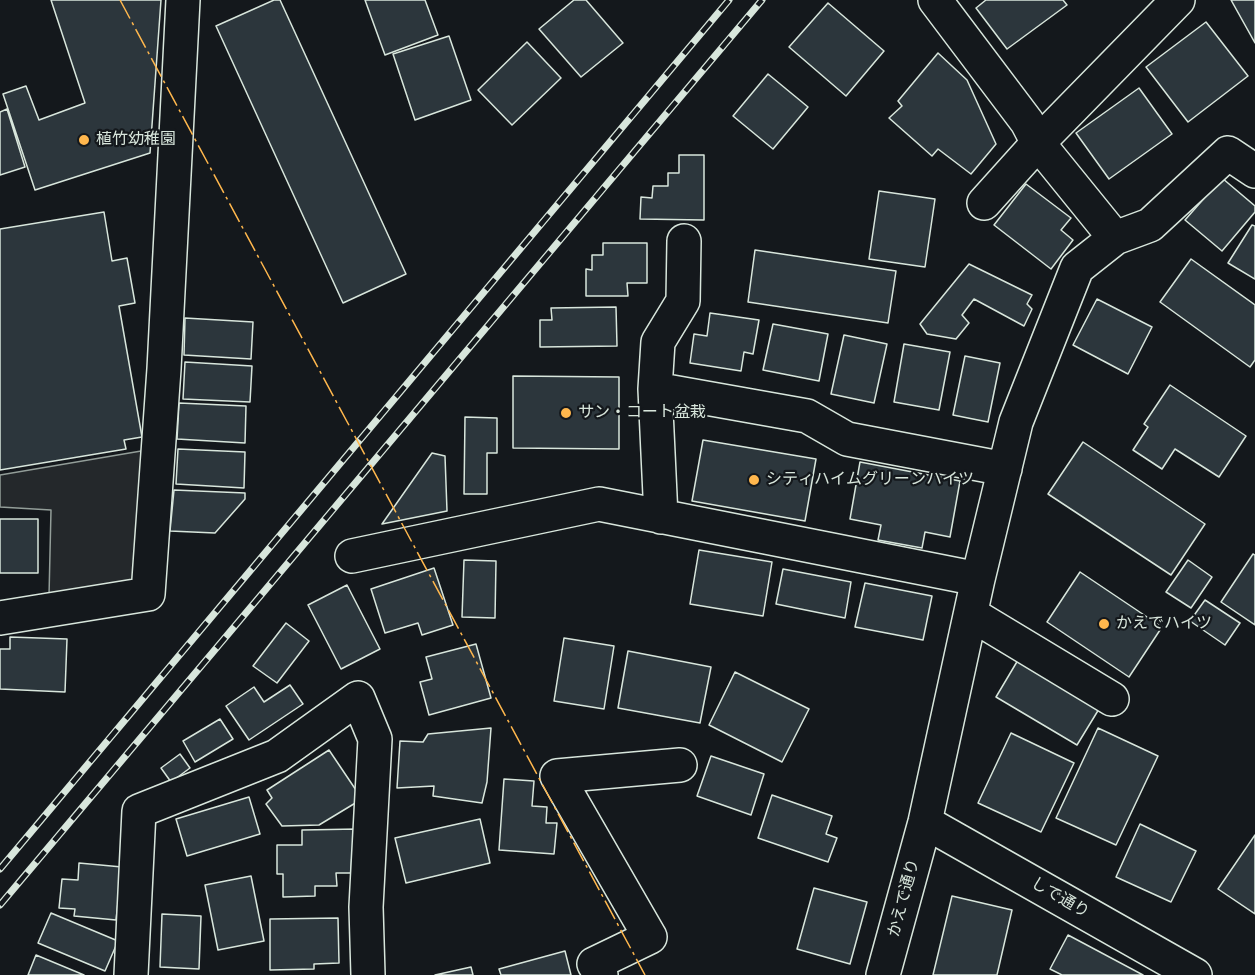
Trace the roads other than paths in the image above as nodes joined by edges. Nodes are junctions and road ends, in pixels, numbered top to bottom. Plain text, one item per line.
1 (183, 0) edge
2 (936, 0) edge
3 (1178, 0) edge
4 (1038, 143) junction
5 (1255, 171) edge
6 (984, 203) dead end
7 (1115, 238) junction
8 (684, 241) dead end
9 (655, 389) junction
10 (1005, 469) junction
11 (661, 517) junction
12 (352, 556) dead end
13 (978, 579) junction
14 (971, 614) junction
15 (0, 618) edge
16 (1112, 699) dead end
17 (680, 765) dead end
18 (925, 822) junction
19 (131, 975) edge
20 (368, 975) edge
21 (601, 975) edge
22 (883, 975) edge
23 (1195, 975) edge

1 - 15 street
2 - 4 street
3 - 4 street
4 - 6 street
4 - 7 street
5 - 7 street, かえで通り
7 - 10 street, かえで通り
8 - 9 street
9 - 10 street
9 - 11 street
10 - 13 street, かえで通り
11 - 12 street
11 - 13 street
13 - 14 street, かえで通り
14 - 16 street
14 - 18 street, かえで通り
17 - 21 street
18 - 22 street, かえで通り
18 - 23 street, しで通り
19 - 20 street

